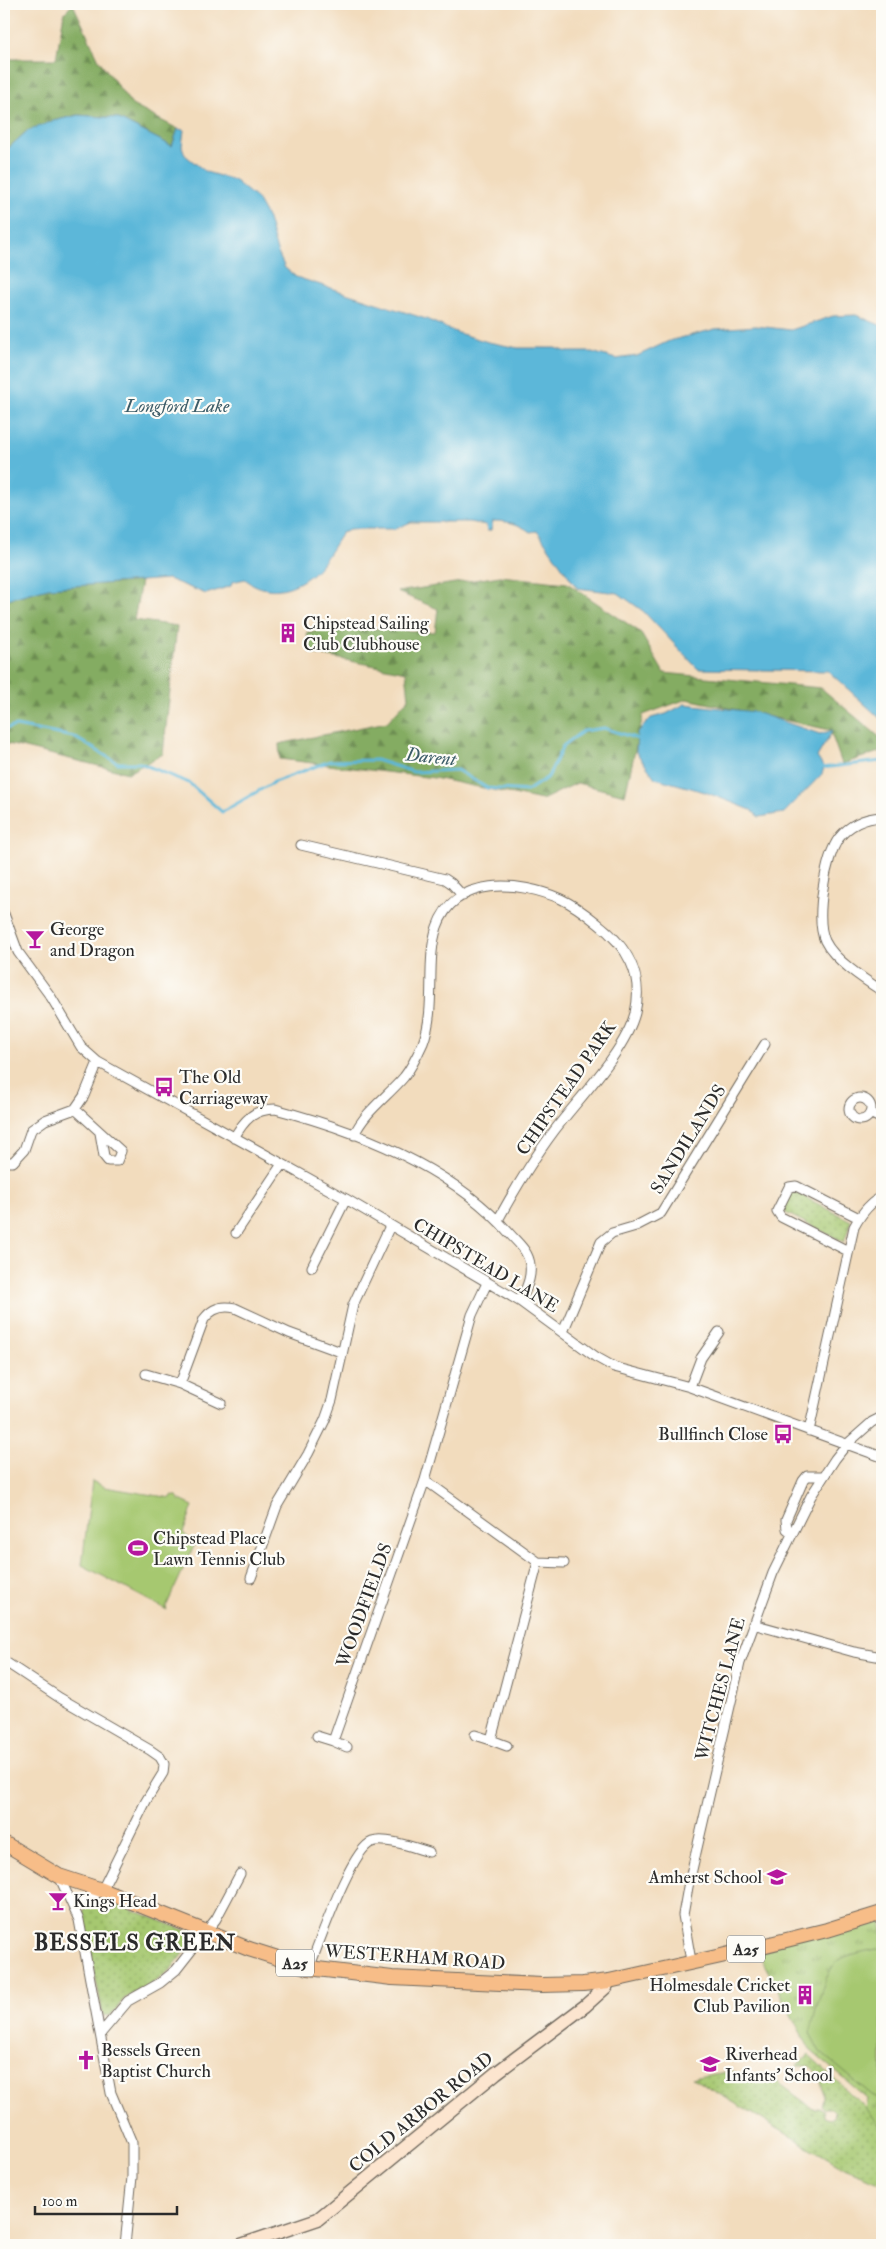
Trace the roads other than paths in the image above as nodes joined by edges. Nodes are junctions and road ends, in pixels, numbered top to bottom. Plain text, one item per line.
1 (882, 817) edge
2 (301, 845) dead end
3 (463, 896) junction
4 (4, 914) edge
5 (882, 991) edge
6 (765, 1044) dead end
7 (98, 1062) junction
8 (75, 1109) junction
9 (870, 1114) dead end
10 (882, 1119) edge
11 (100, 1133) dead end
12 (354, 1135) junction
13 (234, 1138) junction
14 (4, 1162) edge
15 (282, 1164) junction
16 (882, 1197) edge
17 (346, 1199) junction
18 (859, 1218) junction
19 (498, 1220) junction
20 (390, 1226) junction
21 (236, 1233) dead end
22 (848, 1251) junction
23 (312, 1267) dead end
24 (487, 1283) junction
25 (521, 1302) junction
26 (563, 1332) junction
27 (719, 1332) dead end
28 (341, 1352) junction
29 (146, 1374) dead end
30 (180, 1384) junction
31 (690, 1387) junction
32 (221, 1402) dead end
33 (882, 1416) edge
34 (809, 1431) junction
35 (846, 1445) junction
36 (882, 1457) edge
37 (824, 1476) junction
38 (424, 1480) junction
39 (792, 1533) junction
40 (538, 1562) junction
41 (564, 1563) dead end
42 (251, 1578) dead end
43 (753, 1624) junction
44 (882, 1657) edge
45 (4, 1661) edge
46 (475, 1735) dead end
47 (317, 1736) dead end
48 (491, 1740) junction
49 (332, 1741) junction
50 (507, 1746) dead end
51 (347, 1747) dead end
52 (4, 1843) edge
53 (429, 1852) dead end
54 (240, 1874) dead end
55 (59, 1876) junction
56 (102, 1890) junction
57 (75, 1907) junction
58 (882, 1913) edge
59 (207, 1932) junction
60 (691, 1961) junction
61 (309, 1968) junction
62 (609, 1981) junction
63 (101, 2033) junction
64 (125, 2245) edge
65 (241, 2245) edge

1 - 5 street
2 - 3 street
3 - 12 street, CHIPSTEAD PARK
3 - 19 street, CHIPSTEAD PARK
4 - 7 street, CHIPSTEAD LANE
6 - 26 street, SANDILANDS
7 - 8 street
7 - 13 street, CHIPSTEAD LANE
8 - 11 street
8 - 14 street
9 - 10 street
12 - 13 street
12 - 19 street
13 - 15 street, CHIPSTEAD LANE
15 - 17 street, CHIPSTEAD LANE
15 - 21 street
16 - 18 street
17 - 20 street, CHIPSTEAD LANE
17 - 23 street
18 - 22 street
18 - 22 street
19 - 25 street
20 - 24 street, CHIPSTEAD LANE
20 - 28 street
22 - 34 street
24 - 25 street, CHIPSTEAD LANE
24 - 38 street, WOODFIELDS
25 - 26 street, CHIPSTEAD LANE
26 - 31 street, CHIPSTEAD LANE
27 - 31 street
28 - 30 street
28 - 42 street
29 - 30 street
30 - 32 street
31 - 34 street, CHIPSTEAD LANE
33 - 35 street, WITCHES LANE
34 - 35 street, CHIPSTEAD LANE
35 - 36 street, CHIPSTEAD LANE
35 - 37 street, WITCHES LANE
37 - 39 street, WITCHES LANE
37 - 39 street
38 - 40 street
38 - 49 street, WOODFIELDS
39 - 43 street, WITCHES LANE
40 - 41 street
40 - 48 street
43 - 44 street
43 - 60 street, WITCHES LANE
45 - 56 street
46 - 48 street
47 - 49 street
48 - 50 street
49 - 51 street
52 - 55 highway, WESTERHAM ROAD / A25
53 - 61 street
54 - 59 street
55 - 56 highway, WESTERHAM ROAD / A25
55 - 57 street
56 - 57 street
56 - 59 highway, WESTERHAM ROAD / A25
57 - 63 street
58 - 60 highway, A25
59 - 61 highway, WESTERHAM ROAD / A25
59 - 63 street
60 - 62 highway, A25
61 - 62 highway, WESTERHAM ROAD / A25
62 - 65 main road, COLD ARBOR ROAD
63 - 64 street

